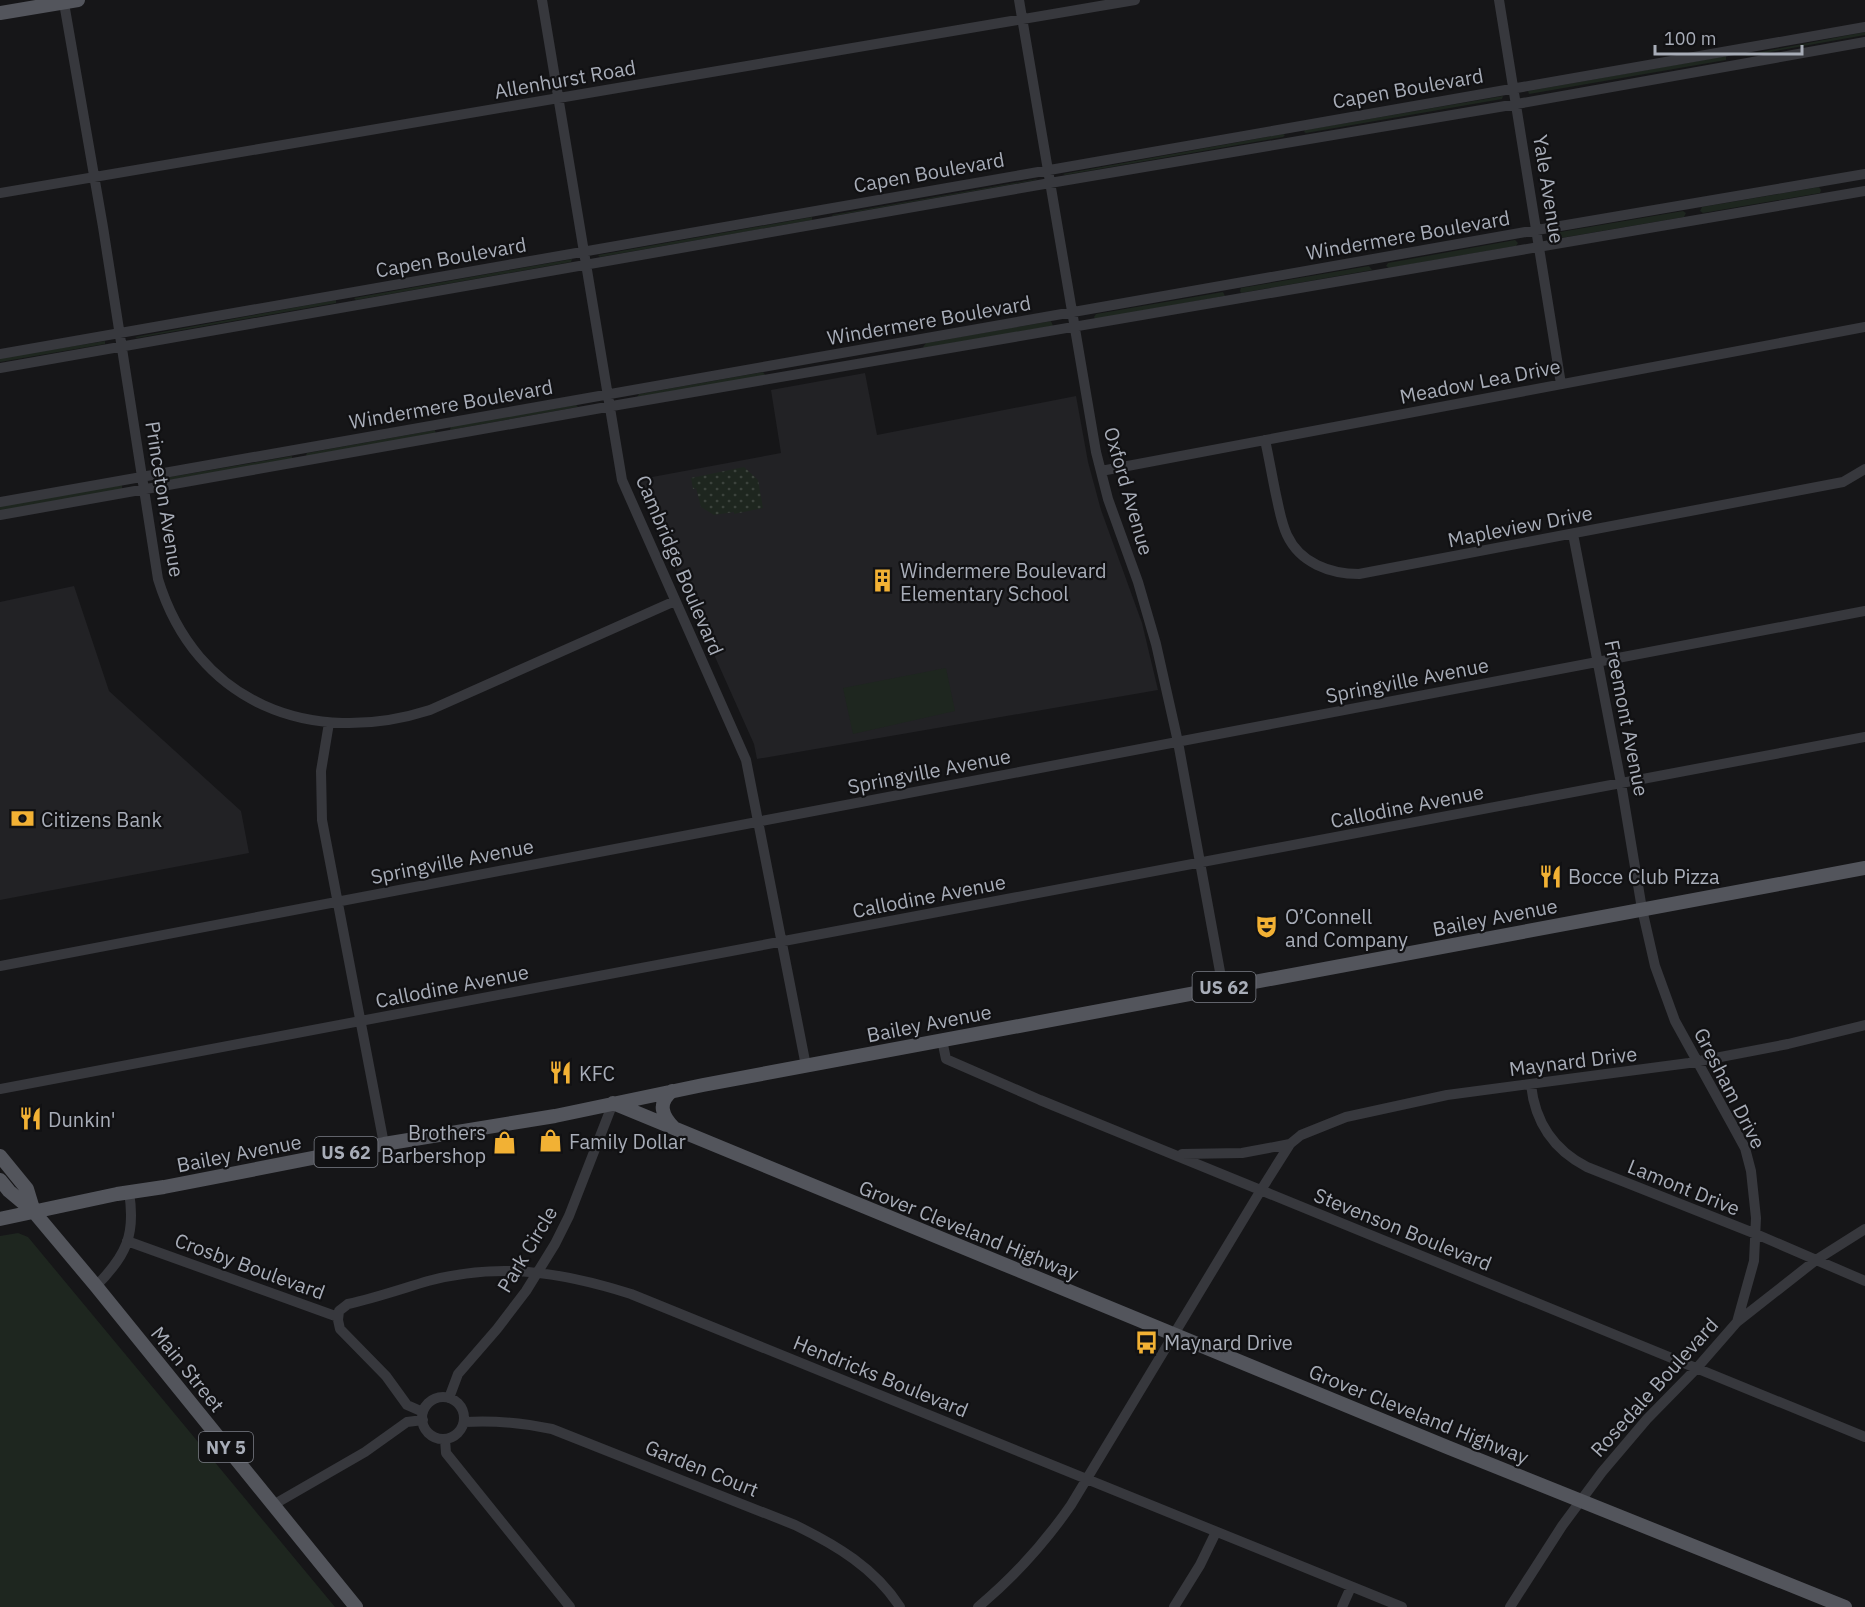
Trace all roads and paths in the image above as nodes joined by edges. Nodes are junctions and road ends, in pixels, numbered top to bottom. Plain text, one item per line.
1 (78, 0) edge
2 (542, 0) edge
3 (1019, 0) edge
4 (1135, 0) edge
5 (1499, 0) edge
6 (64, 3) junction
7 (0, 13) edge
8 (1022, 20) junction
9 (1865, 27) edge
10 (1865, 42) edge
11 (1514, 88) junction
12 (558, 98) junction
13 (1517, 104) junction
14 (1047, 169) junction
15 (1865, 174) edge
16 (94, 177) junction
17 (1050, 183) junction
18 (1865, 191) edge
19 (0, 193) edge
20 (1537, 230) junction
21 (1539, 246) junction
22 (584, 252) junction
23 (587, 264) junction
24 (1072, 313) junction
25 (1074, 327) junction
26 (1865, 327) edge
27 (119, 333) junction
28 (122, 347) junction
29 (0, 354) edge
30 (0, 368) edge
31 (1561, 384) junction
32 (608, 394) junction
33 (610, 407) junction
34 (1265, 440) junction
35 (1865, 469) edge
36 (1101, 471) junction
37 (143, 476) junction
38 (145, 490) junction
39 (0, 502) edge
40 (0, 515) edge
41 (1573, 534) junction
42 (675, 601) junction
43 (1865, 611) edge
44 (1598, 662) junction
45 (329, 723) junction
46 (1865, 737) edge
47 (1178, 742) junction
48 (1621, 783) junction
49 (758, 822) junction
50 (1200, 862) junction
51 (1865, 868) edge
52 (337, 902) junction
53 (1642, 909) junction
54 (781, 942) junction
55 (0, 966) edge
56 (1223, 988) junction
57 (362, 1022) junction
58 (1865, 1025) edge
59 (942, 1040) junction
60 (1696, 1061) junction
61 (806, 1066) junction
62 (1531, 1085) junction
63 (0, 1089) edge
64 (672, 1091) junction
65 (612, 1103) junction
66 (678, 1132) junction
67 (384, 1144) junction
68 (1290, 1144) junction
69 (1176, 1154) junction
70 (0, 1156) edge
71 (0, 1180) edge
72 (1261, 1190) junction
73 (129, 1192) junction
74 (34, 1212) junction
75 (0, 1219) edge
76 (1865, 1229) edge
77 (1756, 1234) junction
78 (128, 1241) junction
79 (1816, 1260) junction
80 (539, 1271) junction
81 (1865, 1281) edge
82 (96, 1286) junction
83 (338, 1317) junction
84 (1737, 1322) junction
85 (1175, 1335) junction
86 (1696, 1369) junction
87 (448, 1398) junction
88 (423, 1416) junction
89 (464, 1422) junction
90 (1865, 1437) edge
91 (446, 1439) junction
92 (1087, 1480) junction
93 (1580, 1500) junction
94 (273, 1505) junction
95 (1216, 1532) junction
96 (1351, 1587) junction
97 (356, 1607) edge
98 (570, 1607) edge
99 (900, 1607) edge
100 (978, 1607) edge
101 (1174, 1607) edge
102 (1342, 1607) edge
103 (1402, 1607) edge
104 (1510, 1607) edge
105 (1845, 1607) edge

1 - 6 main road
2 - 12 street, Cambridge Boulevard
3 - 8 street, Oxford Avenue
4 - 8 street, Allenhurst Road
5 - 11 street, Yale Avenue
6 - 7 main road
6 - 16 street, Princeton Avenue
8 - 12 street, Allenhurst Road
8 - 14 street, Oxford Avenue
9 - 11 street, Capen Boulevard
10 - 13 street, Capen Boulevard
11 - 13 street, Yale Avenue
11 - 14 street, Capen Boulevard
12 - 16 street, Allenhurst Road
12 - 22 street, Cambridge Boulevard
13 - 17 street, Capen Boulevard
13 - 20 street, Yale Avenue
14 - 17 street, Oxford Avenue
14 - 22 street, Capen Boulevard
15 - 20 street, Windermere Boulevard
16 - 19 street, Allenhurst Road
16 - 27 street, Princeton Avenue
17 - 23 street, Capen Boulevard
17 - 24 street, Oxford Avenue
18 - 21 street, Windermere Boulevard
20 - 21 street, Yale Avenue
20 - 24 street, Windermere Boulevard
21 - 25 street, Windermere Boulevard
21 - 31 street, Yale Avenue
22 - 23 street, Cambridge Boulevard
22 - 27 street, Capen Boulevard
23 - 28 street, Capen Boulevard
23 - 32 street, Cambridge Boulevard
24 - 25 street, Oxford Avenue
24 - 32 street, Windermere Boulevard
25 - 33 street, Windermere Boulevard
25 - 36 street, Oxford Avenue
26 - 31 street, Meadow Lea Drive
27 - 28 street, Princeton Avenue
27 - 29 street, Capen Boulevard
28 - 30 street, Capen Boulevard
28 - 37 street, Princeton Avenue
31 - 34 street, Meadow Lea Drive
32 - 33 street, Cambridge Boulevard
32 - 37 street, Windermere Boulevard
33 - 38 street, Windermere Boulevard
33 - 42 street, Cambridge Boulevard
34 - 36 street, Meadow Lea Drive
34 - 41 street, Mapleview Drive
35 - 41 street, Mapleview Drive
36 - 47 street, Oxford Avenue
37 - 38 street, Princeton Avenue
37 - 39 street, Windermere Boulevard
38 - 40 street, Windermere Boulevard
38 - 45 street, Princeton Avenue
41 - 44 street, Freemont Avenue
42 - 45 street, Princeton Avenue
42 - 49 street, Cambridge Boulevard
43 - 44 street, Springville Avenue
44 - 47 street, Springville Avenue
44 - 48 street, Freemont Avenue
45 - 52 street
46 - 48 street, Callodine Avenue
47 - 49 street, Springville Avenue
47 - 50 street, Oxford Avenue
48 - 50 street, Callodine Avenue
48 - 53 street, Freemont Avenue
49 - 52 street, Springville Avenue
49 - 54 street, Cambridge Boulevard
50 - 54 street, Callodine Avenue
50 - 56 street, Oxford Avenue
51 - 53 main road, Bailey Avenue / US 62
52 - 55 street, Springville Avenue
52 - 57 street
53 - 56 main road, Bailey Avenue / US 62
53 - 60 street, Gresham Drive
54 - 57 street, Callodine Avenue
54 - 61 street, Cambridge Boulevard
56 - 59 main road, Bailey Avenue / US 62
57 - 63 street, Callodine Avenue
57 - 67 street
58 - 60 street, Maynard Drive
59 - 61 main road, Bailey Avenue / US 62
59 - 69 street, Stevenson Boulevard
60 - 62 street, Maynard Drive
60 - 77 street, Gresham Drive
61 - 64 main road, Bailey Avenue / US 62
62 - 68 street, Maynard Drive
62 - 77 street, Lamont Drive
64 - 65 main road, Bailey Avenue / US 62
64 - 66 main road
65 - 66 main road, Grover Cleveland Highway
65 - 67 main road, Bailey Avenue / US 62
65 - 80 street, Park Circle
66 - 85 main road, Grover Cleveland Highway
67 - 73 main road, Bailey Avenue / US 62
68 - 69 street, Maynard Drive
68 - 72 street, Maynard Drive
69 - 72 street, Stevenson Boulevard
70 - 74 main road, Main Street / NY 5
71 - 74 main road, Main Street / NY 5
72 - 85 street, Maynard Drive
72 - 86 street, Stevenson Boulevard
73 - 74 main road, Bailey Avenue / US 62
73 - 78 street
74 - 75 main road, Bailey Avenue / US 62
74 - 82 main road, Main Street / NY 5
76 - 79 street, Rosedale Boulevard
77 - 79 street, Lamont Drive
77 - 84 street, Gresham Drive
78 - 82 street
78 - 83 street, Crosby Boulevard
79 - 81 street, Lamont Drive
79 - 84 street, Rosedale Boulevard
80 - 83 street, Hendricks Boulevard
80 - 87 street, Park Circle
80 - 92 street, Hendricks Boulevard
82 - 94 main road, Main Street / NY 5
83 - 88 street, Crosby Boulevard
84 - 86 street, Rosedale Boulevard
85 - 92 street, Maynard Drive
85 - 93 main road, Grover Cleveland Highway
86 - 90 street, Stevenson Boulevard
86 - 93 street, Rosedale Boulevard
87 - 88 street
87 - 89 street
88 - 91 street, Crosby Boulevard
88 - 94 street
89 - 91 street
89 - 99 street, Garden Court
91 - 98 street
92 - 95 street, Hendricks Boulevard
92 - 100 street, Maynard Drive
93 - 104 street, Rosedale Boulevard
93 - 105 main road, Grover Cleveland Highway
94 - 97 main road, Main Street / NY 5
95 - 96 street, Hendricks Boulevard
95 - 101 street
96 - 102 street
96 - 103 street, Hendricks Boulevard

